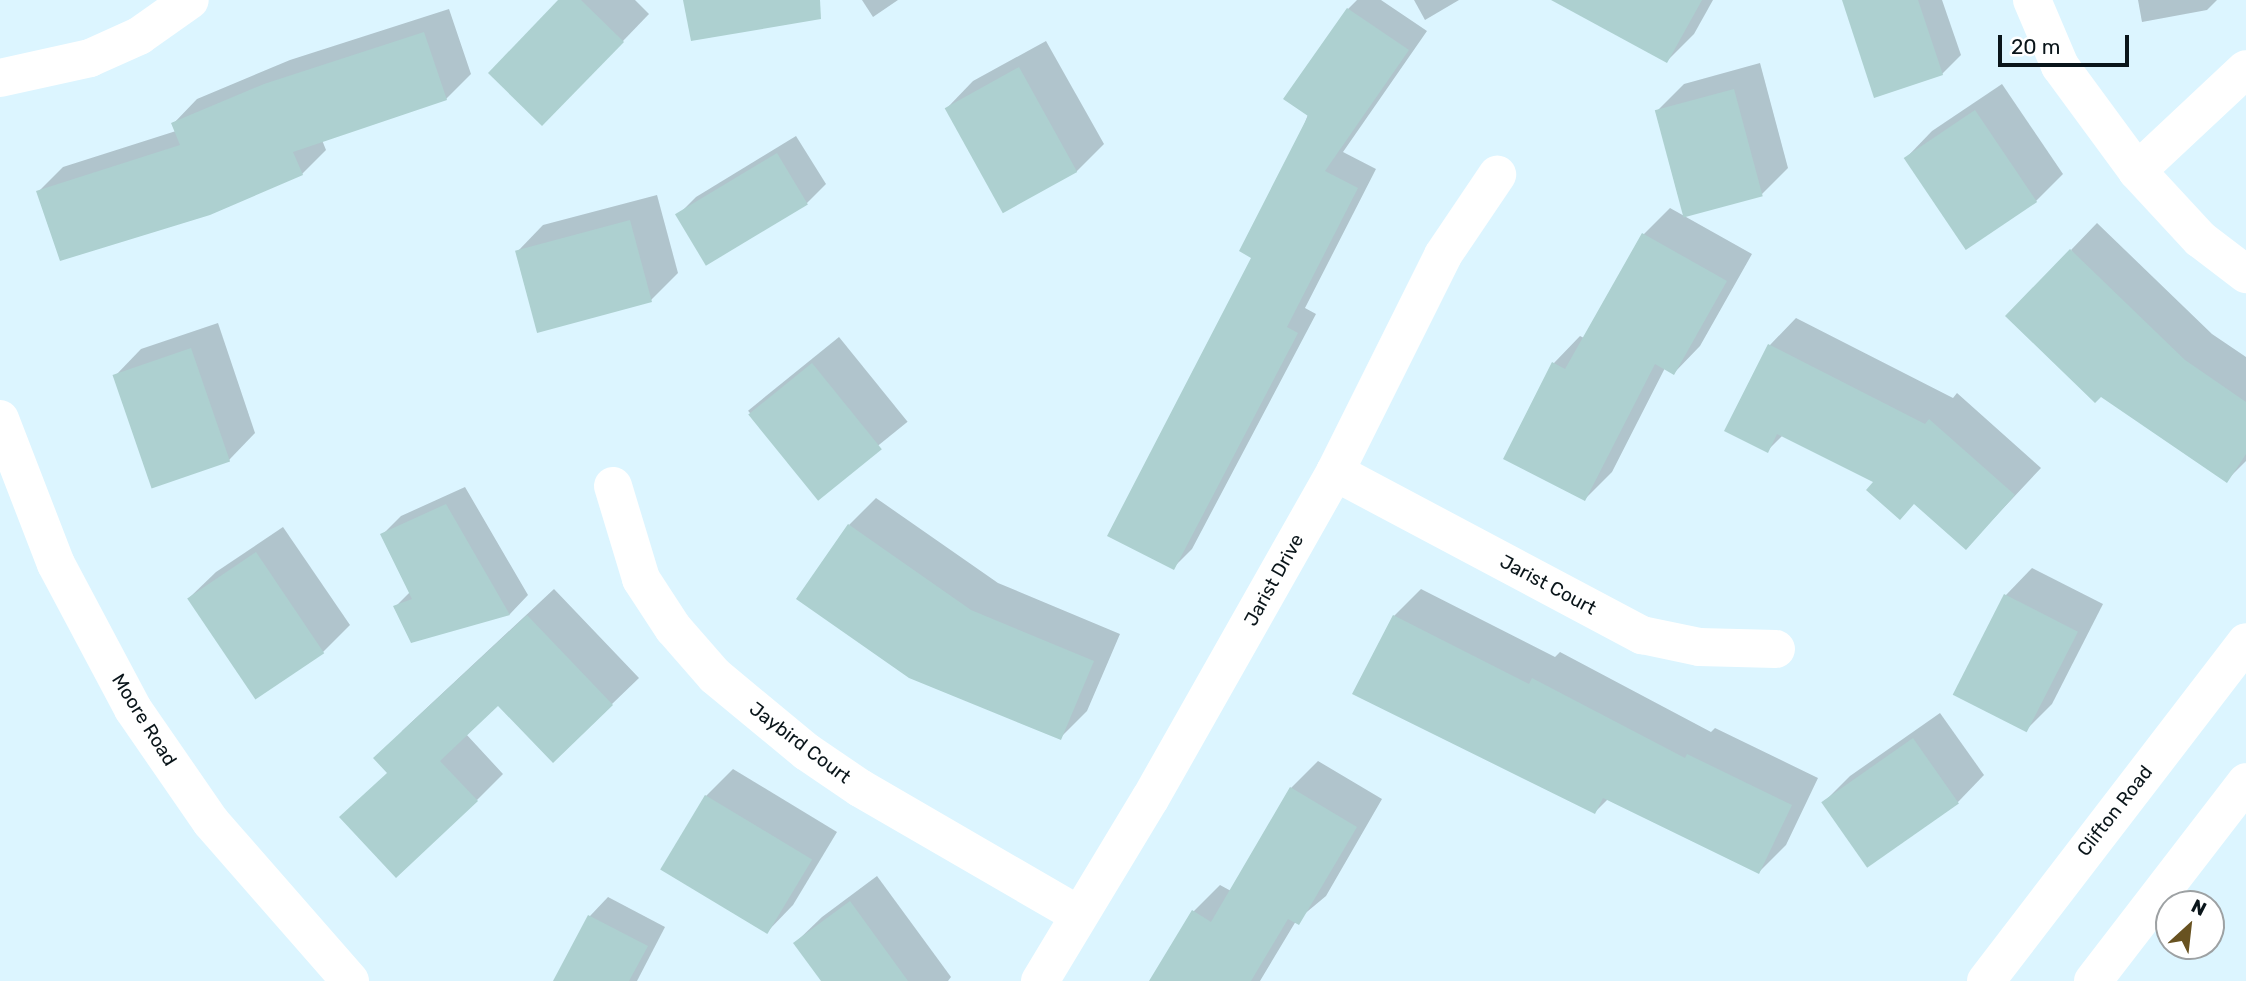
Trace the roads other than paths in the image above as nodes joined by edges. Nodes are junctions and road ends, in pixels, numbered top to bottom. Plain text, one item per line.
1 (190, 0) edge
2 (2032, 0) edge
3 (2246, 69) edge
4 (0, 78) edge
5 (2137, 171) junction
6 (1497, 175) dead end
7 (2246, 274) edge
8 (0, 419) edge
9 (1335, 472) junction
10 (613, 486) dead end
11 (2246, 642) edge
12 (1776, 649) dead end
13 (2246, 782) edge
14 (1079, 915) junction
15 (350, 981) edge
16 (1040, 981) edge
17 (1986, 981) edge
18 (2093, 981) edge

1 - 4 street
2 - 5 street
3 - 5 street
5 - 7 street
6 - 9 street, Jarist Drive
8 - 15 street, Moore Road
9 - 12 street, Jarist Court
9 - 14 street, Jarist Drive
10 - 14 street, Jaybird Court
11 - 17 street, Clifton Road
13 - 18 street
14 - 16 street, Jarist Drive

